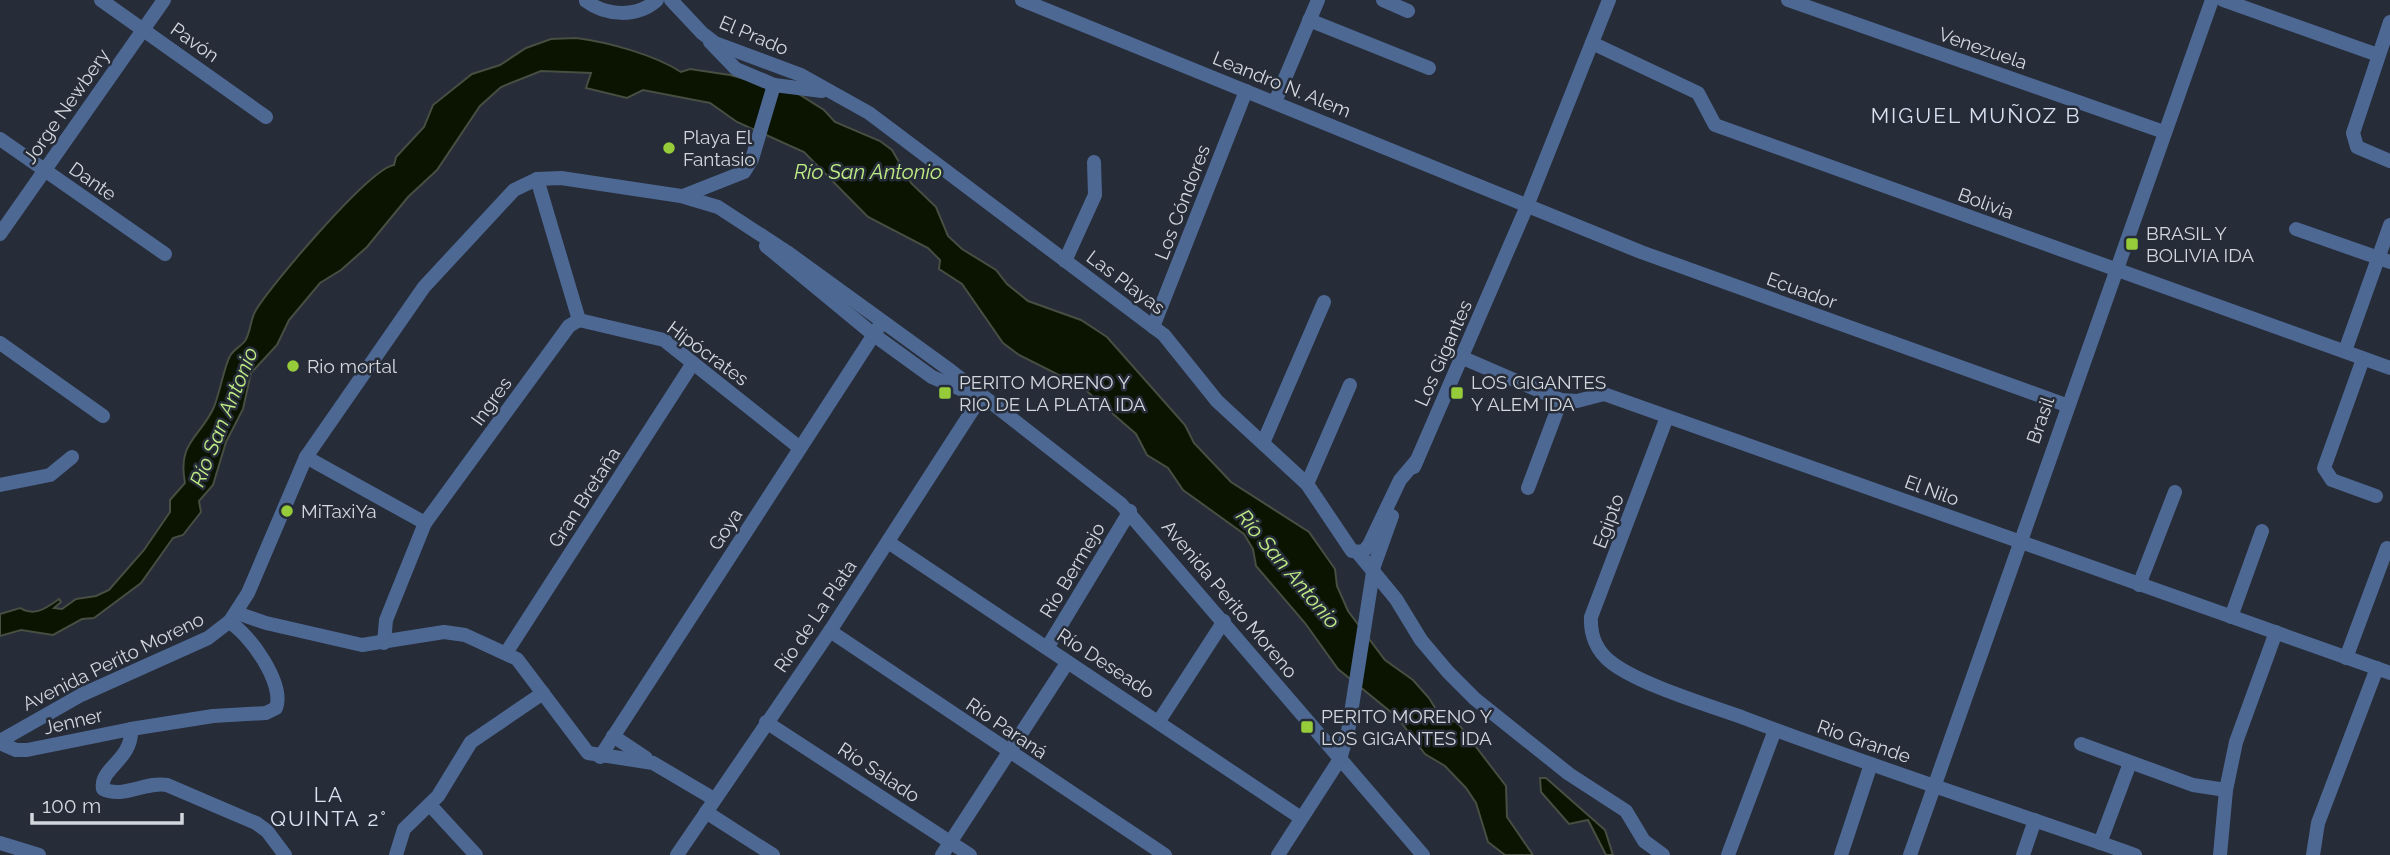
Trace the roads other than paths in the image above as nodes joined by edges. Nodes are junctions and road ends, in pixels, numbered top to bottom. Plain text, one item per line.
1 (102, 0) edge
2 (164, 0) edge
3 (657, 0) edge
4 (671, 0) edge
5 (1022, 0) edge
6 (1318, 0) edge
7 (1383, 0) edge
8 (1609, 0) edge
9 (1788, 0) edge
10 (2212, 0) edge
11 (2223, 0) edge
12 (586, 1) edge
13 (1408, 11) dead end
14 (1309, 20) junction
15 (2390, 22) edge
16 (143, 29) junction
17 (702, 33) junction
18 (1592, 43) junction
19 (2378, 55) junction
20 (1429, 68) dead end
21 (774, 85) junction
22 (1246, 91) junction
23 (831, 92) junction
24 (1275, 102) junction
25 (266, 117) dead end
26 (2164, 132) junction
27 (0, 139) edge
28 (2390, 161) edge
29 (1094, 162) dead end
30 (44, 171) junction
31 (537, 179) junction
32 (681, 196) junction
33 (1527, 206) junction
34 (2390, 225) edge
35 (2296, 229) dead end
36 (0, 234) edge
37 (165, 254) dead end
38 (2384, 260) edge
39 (1065, 261) junction
40 (2115, 270) junction
41 (1324, 302) dead end
42 (579, 320) junction
43 (1153, 327) junction
44 (878, 328) junction
45 (2, 349) edge
46 (2345, 351) junction
47 (1463, 358) junction
48 (2363, 359) junction
49 (693, 363) junction
50 (2390, 368) edge
51 (1350, 385) dead end
52 (981, 397) junction
53 (1561, 400) junction
54 (2066, 405) junction
55 (103, 416) dead end
56 (1667, 416) junction
57 (1264, 443) junction
58 (800, 448) junction
59 (72, 457) dead end
60 (306, 457) junction
61 (1417, 460) junction
62 (1307, 484) junction
63 (0, 485) edge
64 (1528, 488) dead end
65 (2175, 492) dead end
66 (2376, 496) dead end
67 (1130, 512) junction
68 (425, 523) junction
69 (2262, 531) dead end
70 (888, 542) junction
71 (2019, 542) junction
72 (2387, 548) dead end
73 (1355, 552) junction
74 (2139, 585) junction
75 (233, 617) junction
76 (2231, 617) junction
77 (1224, 621) junction
78 (830, 631) junction
79 (2276, 632) junction
80 (1594, 640) joint
81 (384, 643) junction
82 (1047, 648) junction
83 (506, 653) junction
84 (2346, 657) junction
85 (1068, 663) junction
86 (2383, 671) edge
87 (543, 693) junction
88 (1159, 721) junction
89 (766, 722) junction
90 (131, 729) junction
91 (1775, 730) junction
92 (613, 736) junction
93 (0, 742) edge
94 (2081, 744) dead end
95 (1010, 753) junction
96 (600, 757) junction
97 (1340, 759) junction
98 (653, 763) junction
99 (2130, 763) junction
100 (1871, 764) junction
101 (1933, 785) junction
102 (2226, 790) junction
103 (430, 806) junction
104 (710, 806) junction
105 (1301, 818) junction
106 (2035, 820) junction
107 (951, 842) junction
108 (0, 843) edge
109 (2100, 843) junction
110 (38, 855) edge
111 (285, 855) edge
112 (396, 855) edge
113 (476, 855) edge
114 (677, 855) edge
115 (773, 855) edge
116 (942, 855) edge
117 (970, 855) edge
118 (1165, 855) edge
119 (1278, 855) edge
120 (1423, 855) edge
121 (1663, 855) edge
122 (1728, 855) edge
123 (1841, 855) edge
124 (1910, 855) edge
125 (2024, 855) edge
126 (2135, 855) edge
127 (2220, 855) edge
128 (2313, 855) edge

1 - 16 street, Pavón
2 - 16 street, Jorge Newbery
3 - 12 street
4 - 17 street, El Prado
5 - 22 street, Leandro N. Alem
6 - 14 street
7 - 13 street
8 - 18 street, Los Gigantes
9 - 26 street, Venezuela
10 - 26 street, Brasil
11 - 19 street
14 - 20 street
14 - 24 street
15 - 19 street
16 - 25 street, Pavón
16 - 30 street, Jorge Newbery
17 - 21 street
17 - 23 street, El Prado
18 - 33 street, Los Gigantes
18 - 40 street, Bolivia
19 - 28 street
21 - 23 street
21 - 32 street
22 - 24 street, Leandro N. Alem
22 - 43 street, Los Cóndores
23 - 39 street, Las Playas
24 - 33 street, Leandro N. Alem
26 - 40 street, Brasil
27 - 30 street, Dante
29 - 39 street
30 - 36 street, Jorge Newbery
30 - 37 street, Dante
31 - 32 street, Avenida Perito Moreno
31 - 42 street
31 - 60 street, Avenida Perito Moreno
32 - 44 street, Avenida Perito Moreno
33 - 47 street, Los Gigantes
33 - 54 street, Ecuador
34 - 38 street
35 - 38 street
38 - 46 street
39 - 43 street, Las Playas
40 - 46 street, Bolivia
40 - 54 street, Brasil
41 - 57 street
42 - 49 street, Hipócrates
42 - 68 street, Ingres
43 - 57 street, Las Playas
44 - 52 street, Avenida Perito Moreno
44 - 58 street, Goya
45 - 55 street
46 - 48 street, Bolivia
47 - 53 street, El Nilo
47 - 61 street, Los Gigantes
48 - 50 street, Bolivia
48 - 66 street
49 - 58 street, Hipócrates
49 - 83 street, Gran Bretaña
51 - 62 street
52 - 67 street, Avenida Perito Moreno
52 - 70 street, Río de La Plata
53 - 56 street, El Nilo
53 - 64 street
54 - 71 street, Brasil
56 - 71 street, El Nilo
56 - 80 street, Egipto
57 - 62 street, Las Playas
58 - 92 street, Goya
59 - 63 street
60 - 68 street
60 - 75 street, Avenida Perito Moreno
61 - 73 street
61 - 97 street, Los Gigantes, bridge
62 - 73 street, Las Playas
65 - 74 street
67 - 77 street, Avenida Perito Moreno
67 - 82 street, Río Bermejo
68 - 81 street, Ingres
69 - 76 street
70 - 78 street, Río de La Plata
70 - 82 street, Río Deseado
71 - 74 street, El Nilo
71 - 101 street, Brasil
72 - 84 street
73 - 121 street, Las Playas
74 - 76 street, El Nilo
75 - 81 street
75 - 90 street
75 - 93 street, Avenida Perito Moreno
76 - 79 street, El Nilo
77 - 88 street
77 - 97 street, Avenida Perito Moreno
78 - 89 street, Río de La Plata
78 - 95 street, Río Paraná
79 - 84 street, El Nilo
79 - 102 street
80 - 91 street, Rio Grande
81 - 83 street
82 - 85 street, Río Deseado
83 - 87 street
84 - 86 street, El Nilo
85 - 88 street, Río Deseado
85 - 95 street
86 - 128 street
87 - 96 street
87 - 103 street
88 - 105 street, Río Deseado
89 - 104 street, Río de La Plata
89 - 107 street, Río Salado
90 - 93 street, Jenner
90 - 111 street, Jenner
91 - 100 street, Rio Grande
91 - 122 street
92 - 96 street, Goya
92 - 98 street
94 - 99 street
95 - 107 street
95 - 118 street, Río Paraná
96 - 98 street
97 - 105 street, Los Gigantes
97 - 120 street, Avenida Perito Moreno
98 - 104 street
99 - 102 street
99 - 109 street
100 - 101 street, Rio Grande
100 - 123 street
101 - 106 street, Rio Grande
101 - 124 street, Brasil
102 - 127 street
103 - 112 street
103 - 113 street
104 - 114 street, Río de La Plata
104 - 115 street
105 - 119 street, Los Gigantes
106 - 109 street, Rio Grande
106 - 125 street
107 - 116 street
107 - 117 street, Río Salado
108 - 110 street
109 - 126 street, Rio Grande

